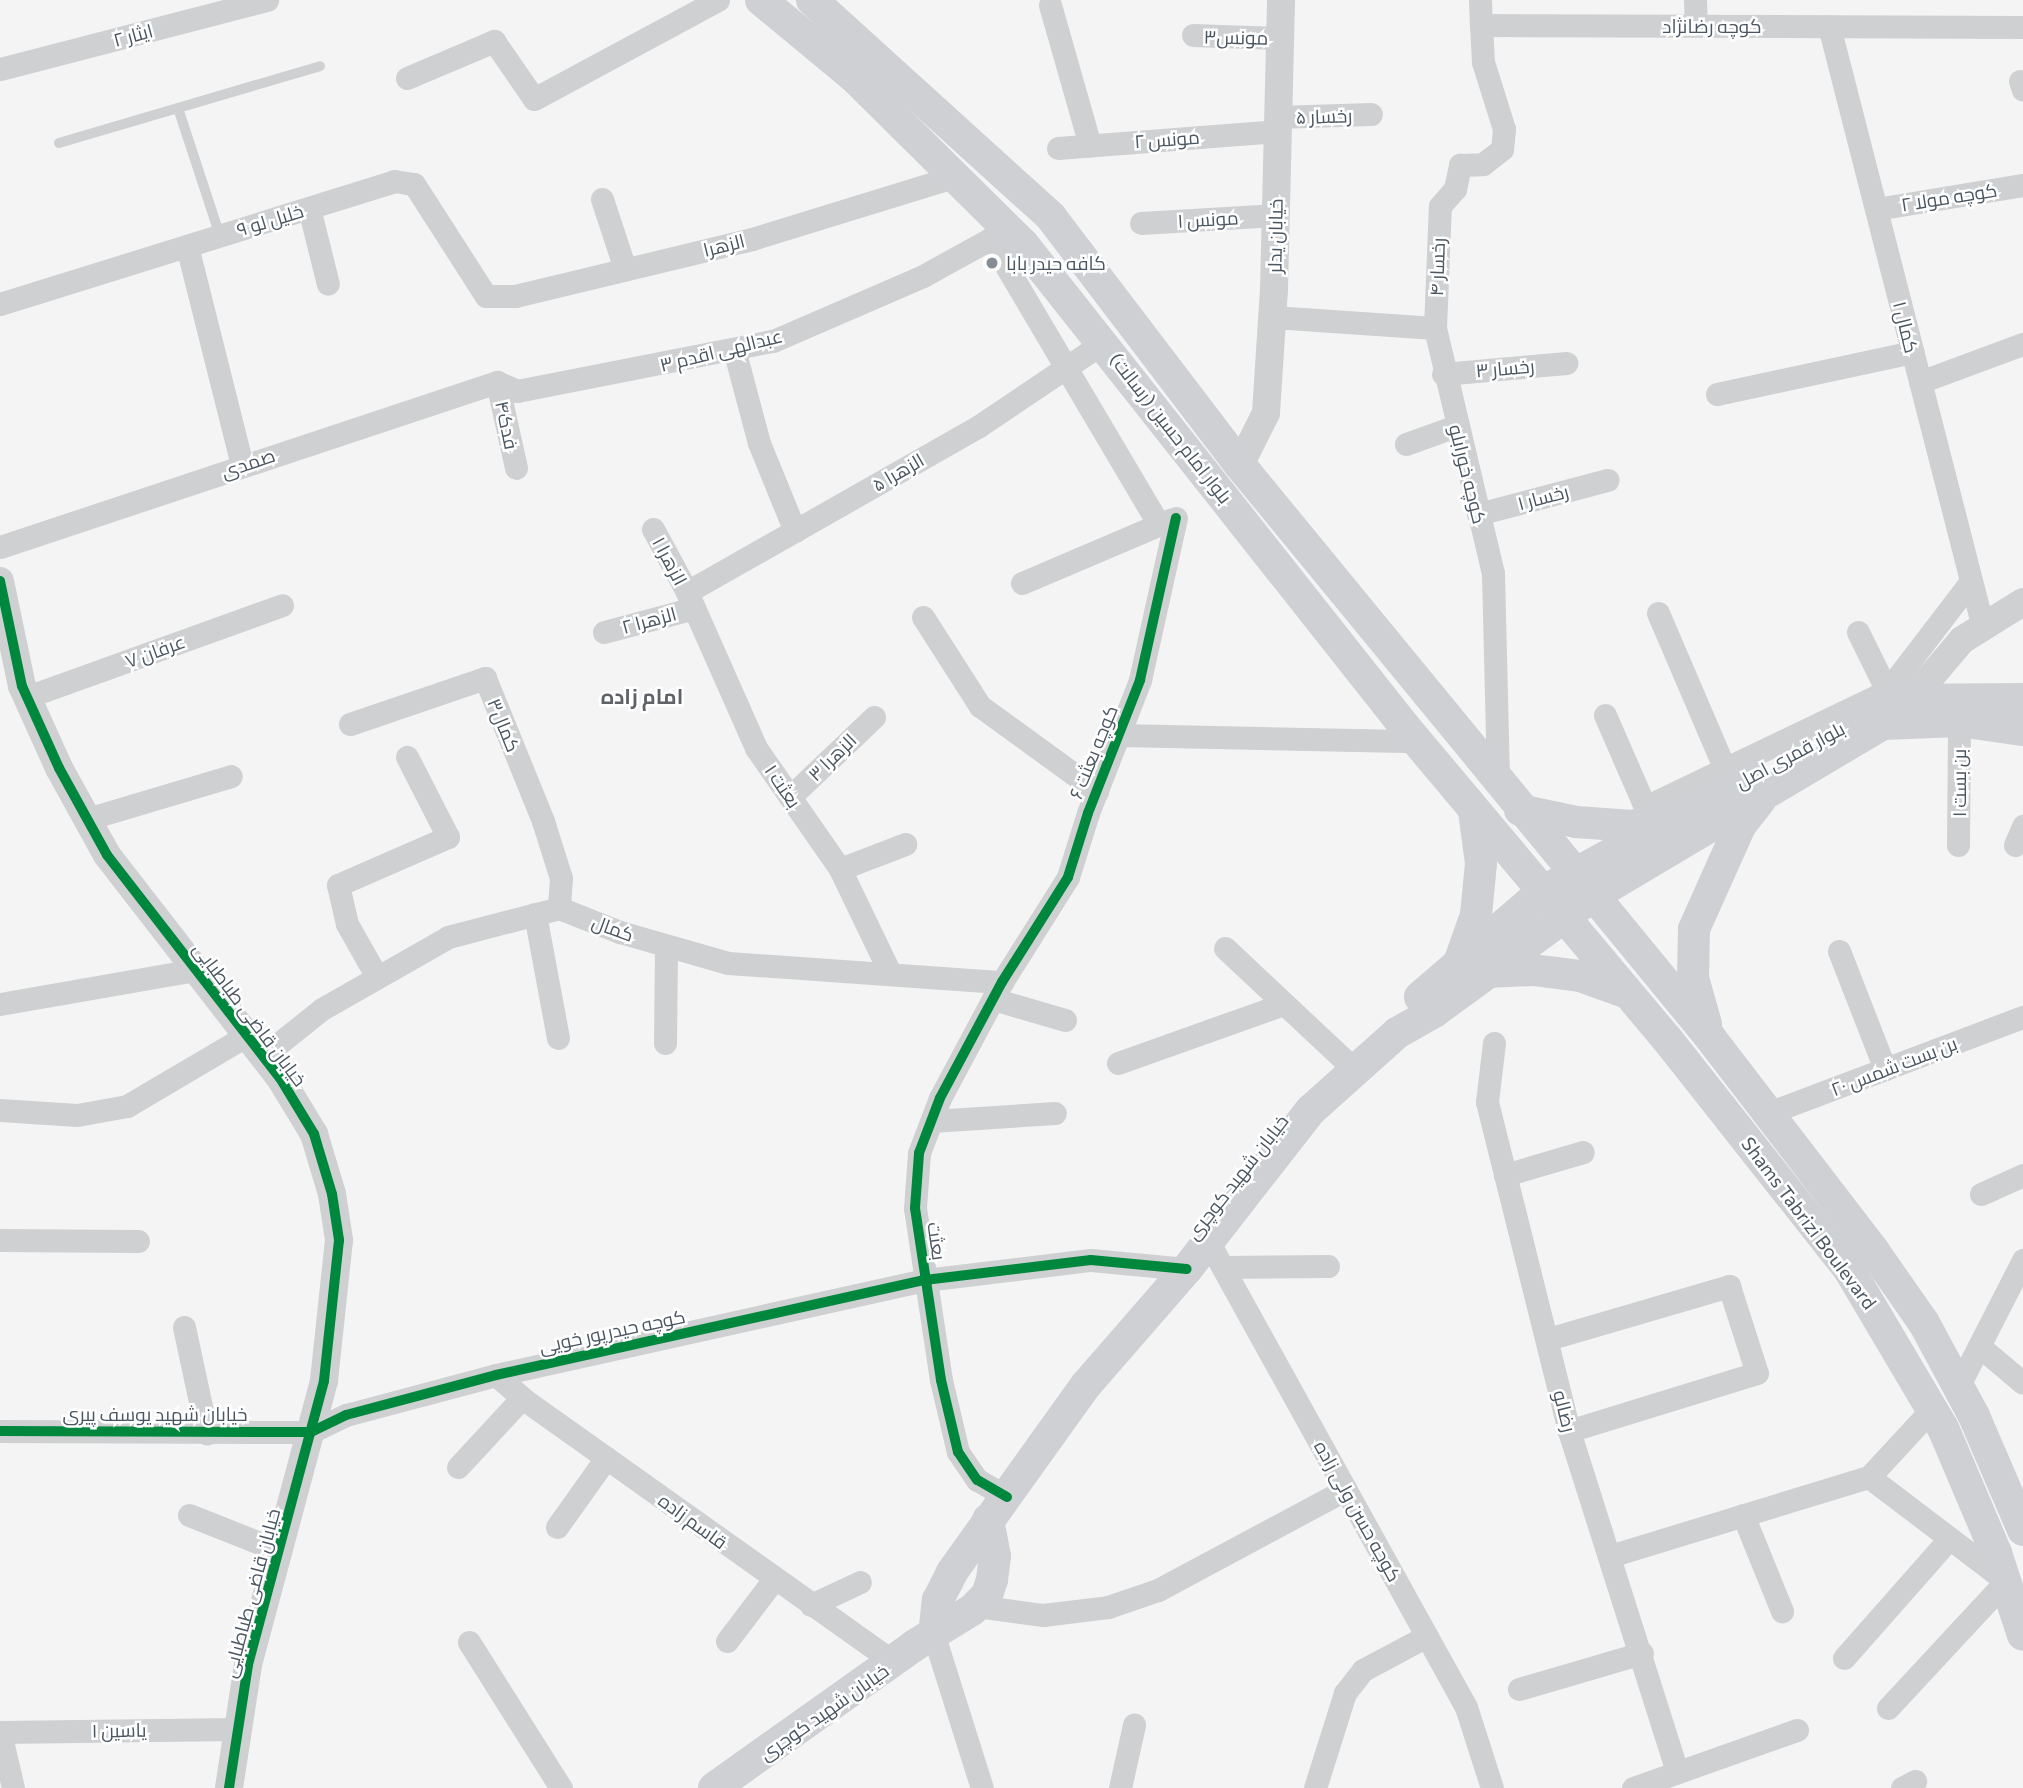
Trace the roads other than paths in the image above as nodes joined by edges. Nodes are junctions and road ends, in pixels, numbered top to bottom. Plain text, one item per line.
1 (267, 0) edge
2 (718, 0) edge
3 (761, 0) edge
4 (812, 0) edge
5 (1281, 0) edge
6 (1480, 0) edge
7 (1695, 0) edge
8 (242, 3) edge
9 (1051, 5) dead end
10 (1481, 25) junction
11 (1696, 25) junction
12 (1829, 26) junction
13 (2023, 27) edge
14 (1193, 36) dead end
15 (1280, 38) junction
16 (320, 66) dead end
17 (0, 69) edge
18 (407, 78) dead end
19 (178, 108) junction
20 (1371, 114) dead end
21 (1277, 124) junction
22 (59, 143) dead end
23 (1090, 145) junction
24 (1058, 148) dead end
25 (957, 176) junction
26 (2023, 186) edge
27 (602, 199) dead end
28 (309, 208) junction
29 (1876, 209) junction
30 (1276, 215) junction
31 (1141, 223) dead end
32 (999, 234) junction
33 (220, 236) junction
34 (187, 246) junction
35 (625, 269) junction
36 (328, 284) dead end
37 (486, 296) joint
38 (0, 304) edge
39 (1273, 317) junction
40 (1435, 328) junction
41 (1104, 342) junction
42 (2023, 344) edge
43 (734, 349) junction
44 (1913, 352) junction
45 (1567, 363) dead end
46 (1069, 365) junction
47 (1443, 374) junction
48 (497, 382) junction
49 (1920, 382) junction
50 (1717, 394) dead end
51 (1456, 426) junction
52 (1406, 444) dead end
53 (242, 465) junction
54 (1240, 465) junction
55 (516, 468) dead end
56 (1608, 480) dead end
57 (1478, 514) junction
58 (1167, 522) junction
59 (653, 529) dead end
60 (795, 531) junction
61 (0, 547) edge
62 (0, 581) edge
63 (1971, 581) junction
64 (1022, 583) dead end
65 (690, 600) junction
66 (2023, 602) edge
67 (282, 605) dead end
68 (1658, 613) dead end
69 (923, 617) dead end
70 (1983, 627) junction
71 (604, 632) dead end
72 (1858, 632) dead end
73 (7, 645) edge
74 (1899, 695) junction
75 (27, 697) junction
76 (2023, 699) edge
77 (1605, 715) dead end
78 (874, 717) dead end
79 (1959, 721) junction
80 (350, 724) dead end
81 (2023, 730) edge
82 (1120, 735) junction
83 (1417, 741) junction
84 (407, 757) dead end
85 (1725, 769) junction
86 (231, 776) dead end
87 (1498, 784) junction
88 (1770, 788) junction
89 (1097, 791) junction
90 (790, 797) junction
91 (1520, 810) junction
92 (1474, 811) junction
93 (1687, 811) junction
94 (87, 819) junction
95 (905, 844) dead end
96 (1958, 845) dead end
97 (840, 869) junction
98 (1583, 885) junction
99 (1542, 892) junction
100 (559, 908) junction
101 (535, 914) junction
102 (1564, 916) junction
103 (666, 946) junction
104 (1225, 948) dead end
105 (1839, 951) dead end
106 (1472, 968) junction
107 (194, 970) junction
108 (890, 973) junction
109 (377, 977) junction
110 (997, 991) junction
111 (1625, 992) junction
112 (0, 1004) edge
113 (1284, 1004) junction
114 (2023, 1017) edge
115 (1065, 1020) dead end
116 (1709, 1036) junction
117 (558, 1038) dead end
118 (665, 1043) dead end
119 (1494, 1043) dead end
120 (254, 1046) junction
121 (1118, 1063) dead end
122 (1885, 1069) junction
123 (1356, 1072) junction
124 (0, 1110) edge
125 (1055, 1113) dead end
126 (1766, 1114) junction
127 (932, 1121) junction
128 (1583, 1152) dead end
129 (1505, 1175) junction
130 (2023, 1175) edge
131 (1981, 1194) dead end
132 (0, 1240) edge
133 (138, 1241) dead end
134 (1215, 1254) junction
135 (2023, 1260) edge
136 (1328, 1266) dead end
137 (1186, 1269) junction
138 (925, 1280) junction
139 (2015, 1296) edge
140 (184, 1327) dead end
141 (1548, 1339) junction
142 (1979, 1346) junction
143 (496, 1374) junction
144 (2023, 1383) edge
145 (1958, 1387) junction
146 (522, 1398) junction
147 (1933, 1409) junction
148 (0, 1431) edge
149 (1569, 1431) junction
150 (311, 1432) junction
151 (207, 1434) junction
152 (606, 1458) junction
153 (458, 1466) dead end
154 (1869, 1478) junction
155 (1346, 1489) junction
156 (997, 1508) junction
157 (189, 1515) dead end
158 (1743, 1516) junction
159 (557, 1527) dead end
160 (2023, 1531) edge
161 (1949, 1539) junction
162 (280, 1551) junction
163 (1610, 1556) junction
164 (774, 1579) junction
165 (2006, 1581) junction
166 (860, 1582) dead end
167 (811, 1605) junction
168 (977, 1605) junction
169 (1782, 1611) dead end
170 (2023, 1634) edge
171 (934, 1636) junction
172 (1427, 1636) junction
173 (469, 1642) dead end
174 (727, 1642) dead end
175 (1642, 1653) junction
176 (1844, 1658) dead end
177 (894, 1662) junction
178 (1518, 1689) dead end
179 (1888, 1708) dead end
180 (1134, 1724) dead end
181 (238, 1729) junction
182 (1797, 1730) dead end
183 (0, 1732) edge
184 (1677, 1772) junction
185 (13, 1788) edge
186 (229, 1788) edge
187 (561, 1788) edge
188 (714, 1788) edge
189 (982, 1788) edge
190 (1120, 1788) edge
191 (1315, 1788) edge
192 (1492, 1788) edge
193 (1633, 1788) edge

1 - 8 street, ایثار ۲
2 - 18 street
3 - 25 main road, بلوار امام حسین (رسالت)
4 - 54 main road, بلوار امام حسین (رسالت)
5 - 15 street, خیابان یدلر
6 - 10 street
7 - 11 street
8 - 17 street, ایثار ۲
9 - 23 street
10 - 11 street, کوچه رضانژاد
10 - 40 street, رخسار ۴
11 - 12 street, کوچه رضانژاد
12 - 13 street, کوچه رضانژاد
12 - 29 street, کمال ۱
14 - 15 street, مونس۳
15 - 21 street, خیابان یدلر
16 - 19 lane
19 - 22 lane
19 - 33 lane
20 - 21 street, رخسار ۵
21 - 23 street, مونس ۲
21 - 30 street, خیابان یدلر
23 - 24 street, مونس ۲
25 - 32 main road, بلوار امام حسین (رسالت)
25 - 35 street, الزهرا
26 - 29 street, کوچه مولا ۲
27 - 35 street
28 - 33 street, خلیل لو ۹
28 - 36 street
28 - 37 street, خلیل لو ۹
29 - 44 street, کمال ۱
30 - 31 street, مونس ۱
30 - 39 street, خیابان یدلر
32 - 41 main road, بلوار امام حسین (رسالت)
32 - 43 street, عبدالهی اقدم ۳
32 - 46 street
33 - 34 street, خلیل لو ۹
34 - 38 street, خلیل لو ۹
34 - 53 street
35 - 37 street, الزهرا
39 - 40 street
39 - 54 street, خیابان یدلر
40 - 47 street, کوچه خورابلو
41 - 46 street, الزهرا ۵
41 - 83 main road, بلوار امام حسین (رسالت)
42 - 49 street
43 - 48 street, عبدالهی اقدم ۳
43 - 60 street
44 - 49 street, کمال ۱
44 - 50 street
45 - 47 street, رخسار ۳
46 - 58 street
46 - 60 street, الزهرا ۵
47 - 51 street, کوچه خورابلو
48 - 53 street, صمدی
48 - 55 street, فدک۴
49 - 63 street, کمال ۱
51 - 52 street
51 - 57 street, کوچه خورابلو
53 - 61 street, صمدی
54 - 87 main road, بلوار امام حسین (رسالت)
56 - 57 street, رخسار ۱
57 - 87 street, کوچه خورابلو
58 - 64 street
58 - 82 street, کوچه بعثت ۶
59 - 65 street, الزهرا ۱
60 - 65 street, الزهرا ۵
62 - 73 street, خیابان قاضی طباطبایی
63 - 70 street, کمال ۱
63 - 74 street
65 - 71 street, الزهرا ۲
65 - 90 street, بعثت ۱
66 - 70 street
67 - 75 street, عرفان ۷
68 - 85 street
69 - 89 street
70 - 74 street
72 - 74 street
73 - 75 street, خیابان قاضی طباطبایی
74 - 76 main road, بلوار قمری اصل
74 - 85 street
74 - 93 main road, بلوار قمری اصل
75 - 94 street, خیابان قاضی طباطبایی
77 - 85 street
78 - 90 street, الزهرا ۳
79 - 81 main road, بلوار قمری اصل
79 - 88 main road, بلوار قمری اصل
79 - 96 street, بن بست ۱
80 - 100 street, کمال۳
82 - 83 street
82 - 89 street, کوچه بعثت ۶
83 - 92 main road, بلوار امام حسین (رسالت)
84 - 109 street
86 - 94 street
87 - 91 main road, بلوار امام حسین (رسالت)
88 - 98 main road, بلوار قمری اصل
88 - 116 main road
89 - 110 street, کوچه بعثت ۶
90 - 97 street, بعثت ۱
91 - 93 main road
91 - 98 main road, بلوار امام حسین (رسالت)
92 - 99 main road, بلوار امام حسین (رسالت)
92 - 106 main road
93 - 98 main road, بلوار قمری اصل
94 - 107 street, خیابان قاضی طباطبایی
95 - 97 street
97 - 108 street, بعثت ۱
98 - 99 main road, خیابان شهید کوچری
98 - 102 main road, خیابان شهید کوچری
98 - 116 main road, Shams Tabrizi Boulevard
99 - 102 main road, Shams Tabrizi Boulevard
99 - 106 main road, خیابان شهید کوچری
100 - 101 street
100 - 103 street, کمال
101 - 109 street
101 - 117 street
102 - 106 main road, خیابان شهید کوچری
102 - 111 main road, Shams Tabrizi Boulevard
103 - 108 street, کمال
103 - 118 street
104 - 113 street
105 - 122 street
106 - 111 main road
106 - 123 main road, خیابان شهید کوچری
107 - 112 street
107 - 120 street, خیابان قاضی طباطبایی
108 - 110 street, کمال
109 - 120 street
110 - 115 street, کمال
110 - 127 street, بعثت
111 - 147 main road, Shams Tabrizi Boulevard
113 - 121 street
113 - 123 street
114 - 122 street, بن بست شمس ۲۰
116 - 126 main road, Shams Tabrizi Boulevard
119 - 129 street, رضالو
120 - 124 street
120 - 150 street, خیابان قاضی طباطبایی
122 - 126 street, بن بست شمس ۲۰
123 - 134 main road, خیابان شهید کوچری
125 - 127 street
126 - 145 main road, Shams Tabrizi Boulevard
127 - 138 street, بعثت
128 - 129 street
129 - 141 street, رضالو
130 - 131 street
132 - 133 street
134 - 136 street
134 - 137 main road, خیابان شهید کوچری
134 - 155 street, کوچه حسن ولی زاده
135 - 139 street
137 - 138 street, کوچه حیدرپور خویی
137 - 156 main road, خیابان شهید کوچری
138 - 143 street, کوچه حیدرپور خویی
138 - 156 street, بعثت
139 - 142 street
140 - 151 street
141 - 149 street, رضالو
141 - 149 street
142 - 144 street
142 - 145 street
143 - 146 street, قاسم زاده
143 - 150 street, کوچه حیدرپور خویی
145 - 160 main road, Shams Tabrizi Boulevard
146 - 152 street, قاسم زاده
146 - 153 street
147 - 154 street
147 - 165 main road, Shams Tabrizi Boulevard
148 - 151 street, خیابان شهید یوسف پیری
149 - 163 street, رضالو
150 - 151 street, خیابان شهید یوسف پیری
150 - 162 street, خیابان قاضی طباطبایی
152 - 159 street
152 - 164 street, قاسم زاده
154 - 158 street
154 - 161 street
155 - 168 street
155 - 172 street, کوچه حسن ولی زاده
156 - 168 main road, خیابان شهید کوچری
156 - 171 main road, خیابان شهید کوچری
157 - 162 street
158 - 163 street
158 - 169 street
161 - 165 street
161 - 176 street
162 - 181 street, خیابان قاضی طباطبایی
163 - 175 street, رضالو
164 - 167 street, قاسم زاده
164 - 174 street
165 - 170 main road, Shams Tabrizi Boulevard
165 - 179 street
166 - 167 street
167 - 177 street, قاسم زاده
168 - 171 main road, خیابان شهید کوچری
171 - 177 main road, خیابان شهید کوچری
171 - 189 street
172 - 191 street
172 - 192 street, کوچه حسن ولی زاده
173 - 187 street
175 - 178 street
175 - 184 street, رضالو
177 - 188 main road, خیابان شهید کوچری
180 - 190 street
181 - 183 street, یاسین ۱
181 - 186 street, خیابان قاضی طباطبایی
182 - 184 street
183 - 185 street
184 - 193 street

